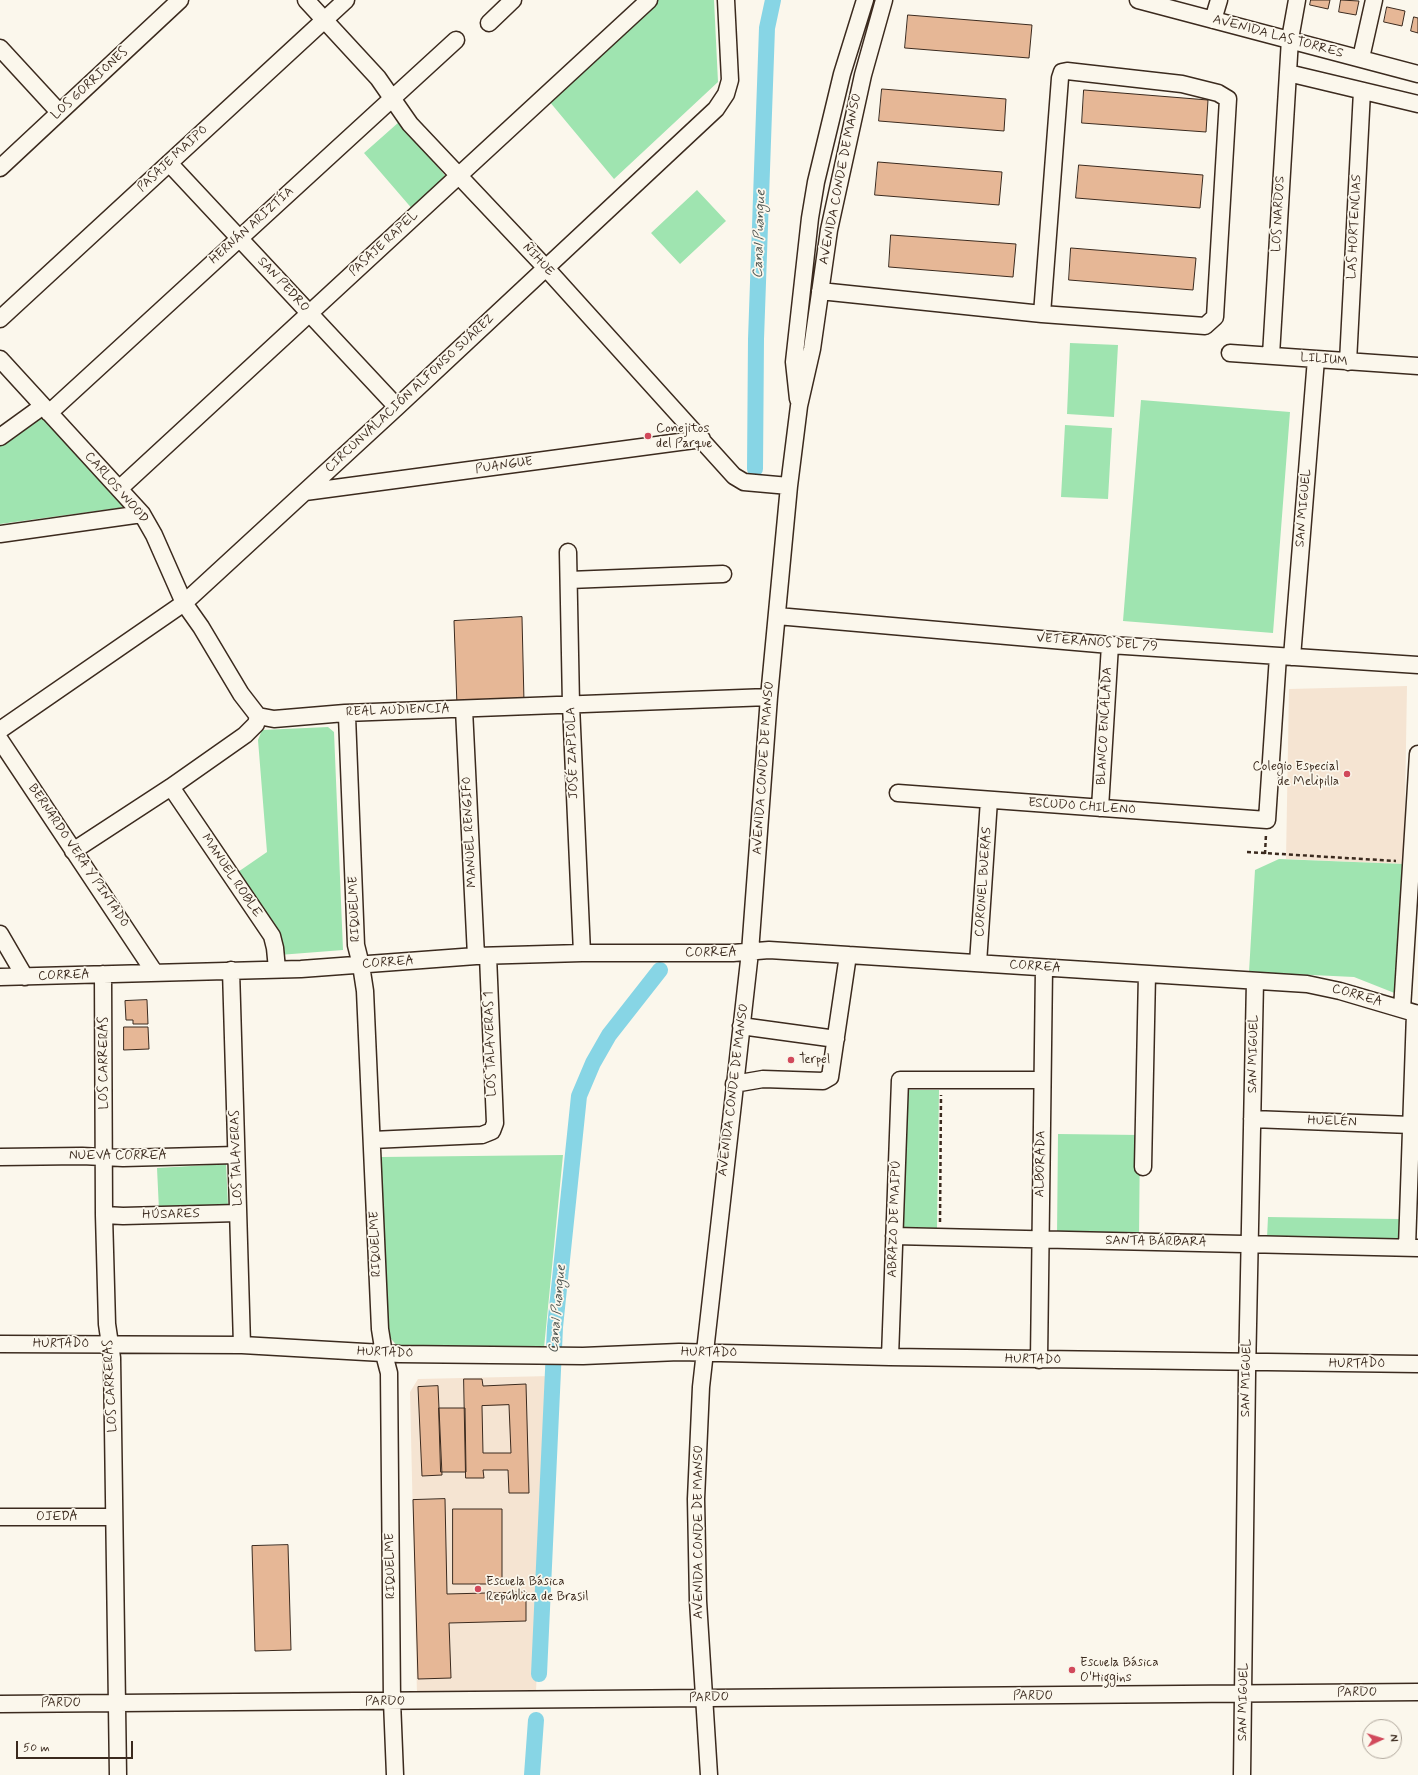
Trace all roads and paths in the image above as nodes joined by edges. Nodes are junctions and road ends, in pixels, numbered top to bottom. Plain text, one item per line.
1 (180, 0) edge
2 (306, 0) edge
3 (346, 0) edge
4 (649, 0) edge
5 (726, 0) edge
6 (865, 0) edge
7 (884, 0) edge
8 (1219, 0) edge
9 (1297, 0) edge
10 (1374, 0) edge
11 (1144, 1) edge
12 (504, 3) edge
13 (324, 20) junction
14 (1213, 20) junction
15 (489, 23) dead end
16 (1290, 39) junction
17 (456, 40) dead end
18 (0, 48) edge
19 (1361, 58) junction
20 (1288, 73) junction
21 (1418, 74) edge
22 (1362, 91) junction
23 (392, 98) junction
24 (1418, 104) edge
25 (59, 112) junction
26 (169, 163) junction
27 (0, 168) edge
28 (459, 175) junction
29 (239, 238) junction
30 (546, 268) junction
31 (820, 291) junction
32 (309, 314) junction
33 (1042, 314) junction
34 (0, 319) edge
35 (1230, 353) dead end
36 (1271, 355) junction
37 (0, 359) edge
38 (1316, 359) junction
39 (1348, 362) junction
40 (1418, 366) edge
41 (799, 406) junction
42 (397, 407) junction
43 (46, 409) junction
44 (0, 437) edge
45 (702, 439) junction
46 (789, 486) junction
47 (119, 489) junction
48 (305, 492) junction
49 (142, 514) junction
50 (0, 534) edge
51 (568, 552) dead end
52 (723, 574) dead end
53 (569, 580) junction
54 (184, 603) junction
55 (777, 616) junction
56 (1110, 645) junction
57 (1285, 656) junction
58 (1418, 666) edge
59 (769, 697) junction
60 (571, 705) junction
61 (464, 709) junction
62 (345, 713) junction
63 (258, 716) junction
64 (0, 730) edge
65 (0, 740) edge
66 (1418, 754) edge
67 (171, 787) junction
68 (898, 793) dead end
69 (989, 800) junction
70 (1100, 808) junction
71 (1267, 820) joint
72 (74, 851) junction
73 (1246, 852) dead end
74 (1411, 862) junction
75 (0, 934) edge
76 (750, 952) junction
77 (582, 953) junction
78 (848, 955) junction
79 (482, 956) junction
80 (978, 963) junction
81 (361, 965) junction
82 (1044, 968) junction
83 (231, 970) junction
84 (277, 970) junction
85 (155, 973) junction
86 (103, 974) junction
87 (1147, 974) junction
88 (0, 977) edge
89 (25, 977) junction
90 (1256, 981) junction
91 (1412, 1012) edge
92 (741, 1026) junction
93 (836, 1039) junction
94 (941, 1080) junction
95 (1042, 1080) junction
96 (734, 1084) junction
97 (1252, 1119) junction
98 (1411, 1125) junction
99 (372, 1140) junction
100 (236, 1155) junction
101 (0, 1157) edge
102 (104, 1157) junction
103 (1143, 1167) dead end
104 (238, 1213) junction
105 (104, 1215) junction
106 (894, 1236) junction
107 (940, 1237) junction
108 (1041, 1239) junction
109 (1249, 1244) junction
110 (1412, 1247) edge
111 (0, 1344) edge
112 (110, 1344) junction
113 (242, 1345) junction
114 (704, 1353) junction
115 (384, 1354) junction
116 (890, 1357) junction
117 (1039, 1360) junction
118 (1247, 1363) junction
119 (1418, 1364) edge
120 (0, 1517) edge
121 (114, 1517) junction
122 (1418, 1692) edge
123 (1244, 1695) junction
124 (703, 1698) junction
125 (392, 1702) junction
126 (118, 1703) junction
127 (0, 1704) edge
128 (118, 1775) edge
129 (395, 1775) edge
130 (709, 1775) edge
131 (1242, 1775) edge

1 - 25 street, LOS GORRIONES
2 - 13 street, ÑIHUE
3 - 13 street, PASAJE MAIPO
4 - 28 street, PASAJE RAPEL
5 - 30 street, CIRCUNVALACIÓN ALFONSO SUÁREZ
6 - 41 street, AVENIDA CONDE DE MANSO
7 - 31 street, AVENIDA CONDE DE MANSO
8 - 14 street
9 - 16 street, LOS NARDOS
10 - 19 street
11 - 14 street, AVENIDA LAS TORRES
12 - 15 street
13 - 23 street, ÑIHUE
13 - 26 street, PASAJE MAIPO
14 - 16 street, AVENIDA LAS TORRES
16 - 19 street, AVENIDA LAS TORRES
16 - 20 street, LOS NARDOS
17 - 23 street, HERNÁN ARIZTÍA
18 - 25 street
19 - 21 street, AVENIDA LAS TORRES
20 - 22 street
20 - 36 street, LOS NARDOS
22 - 24 street
22 - 39 street, LAS HORTENCIAS
23 - 28 street, ÑIHUE
23 - 29 street, HERNÁN ARIZTÍA
25 - 27 street, LOS GORRIONES
26 - 29 street, SAN PEDRO
26 - 34 street, PASAJE MAIPO
28 - 30 street, ÑIHUE
28 - 32 street, PASAJE RAPEL
29 - 32 street, SAN PEDRO
29 - 43 street, HERNÁN ARIZTÍA
30 - 42 street, CIRCUNVALACIÓN ALFONSO SUÁREZ
30 - 45 street, ÑIHUE
31 - 33 street
31 - 41 street, AVENIDA CONDE DE MANSO
32 - 42 street, SAN PEDRO
32 - 47 street, PASAJE RAPEL
33 - 33 street
35 - 36 street, LILIUM
36 - 38 street, LILIUM
37 - 43 street, CARLOS WOOD
38 - 39 street, LILIUM
38 - 57 street, SAN MIGUEL
39 - 40 street, LILIUM
41 - 46 street, AVENIDA CONDE DE MANSO
42 - 48 street, CIRCUNVALACIÓN ALFONSO SUÁREZ
43 - 44 street, HERNÁN ARIZTÍA
43 - 47 street, CARLOS WOOD
45 - 46 street, ÑIHUE
45 - 48 street, PUANGUE
46 - 55 street, AVENIDA CONDE DE MANSO
47 - 49 street, CARLOS WOOD
48 - 54 street, CIRCUNVALACIÓN ALFONSO SUÁREZ
49 - 50 street
49 - 54 street, CARLOS WOOD
51 - 53 street, JOSÉ ZAPIOLA
52 - 53 street
53 - 60 street, JOSÉ ZAPIOLA
54 - 63 street, CARLOS WOOD
54 - 64 street, CIRCUNVALACIÓN ALFONSO SUÁREZ
55 - 56 street, VETERANOS DEL 79
55 - 59 street, AVENIDA CONDE DE MANSO
56 - 57 street, VETERANOS DEL 79
56 - 70 street, BLANCO ENCALADA
57 - 58 street, VETERANOS DEL 79
57 - 71 street, SAN MIGUEL
59 - 60 street, REAL AUDIENCIA
59 - 76 street, AVENIDA CONDE DE MANSO
60 - 61 street, REAL AUDIENCIA
60 - 77 street, JOSÉ ZAPIOLA
61 - 62 street, REAL AUDIENCIA
61 - 79 street, MANUEL RENGIFO
62 - 63 street, REAL AUDIENCIA
62 - 81 street, RIQUELME
63 - 67 street
65 - 72 street, BERNARDO VERA Y PINTADO
66 - 74 street
67 - 72 street
67 - 84 street, MANUEL ROBLE
68 - 69 street, ESCUDO CHILENO
69 - 70 street, ESCUDO CHILENO
69 - 80 street, CORONEL BUERAS
70 - 71 street, ESCUDO CHILENO
72 - 85 street, BERNARDO VERA Y PINTADO
73 - 74 path
74 - 91 street
75 - 89 street
76 - 77 street, CORREA
76 - 78 street, CORREA
76 - 92 street, AVENIDA CONDE DE MANSO
77 - 79 street, CORREA
78 - 80 street, CORREA
78 - 93 street
79 - 81 street, CORREA
79 - 99 street, LOS TALAVERAS 1
80 - 82 street, CORREA
81 - 84 street, CORREA
81 - 99 street, RIQUELME
82 - 87 street, CORREA
82 - 95 street, ALBORADA
83 - 84 street, CORREA
83 - 85 street, CORREA
83 - 100 street, LOS TALAVERAS
85 - 86 street, CORREA
86 - 89 street, CORREA
86 - 102 street, LOS CARRERAS
87 - 90 street, CORREA
87 - 103 street
88 - 89 street, CORREA
90 - 91 street, CORREA
90 - 97 street, SAN MIGUEL
91 - 98 street
92 - 93 street
92 - 96 street, AVENIDA CONDE DE MANSO
93 - 96 street
94 - 95 street
94 - 106 street, ABRAZO DE MAIPÚ
94 - 107 path
95 - 108 street, ALBORADA
96 - 114 street, AVENIDA CONDE DE MANSO
97 - 98 street, HUELÉN
97 - 109 street, SAN MIGUEL
98 - 110 street
99 - 115 street, RIQUELME
100 - 102 street, NUEVA CORREA
100 - 104 street, LOS TALAVERAS
101 - 102 street, NUEVA CORREA
102 - 105 street, LOS CARRERAS
104 - 105 street, HÚSARES
104 - 113 street, LOS TALAVERAS
105 - 112 street, LOS CARRERAS
106 - 107 street, SANTA BÁRBARA
106 - 116 street, ABRAZO DE MAIPÚ
107 - 108 street, SANTA BÁRBARA
108 - 109 street, SANTA BÁRBARA
108 - 117 street, ALBORADA
109 - 110 street, SANTA BÁRBARA
109 - 118 street, SAN MIGUEL
111 - 112 street, HURTADO
112 - 113 street, HURTADO
112 - 121 street, LOS CARRERAS
113 - 115 street, HURTADO
114 - 115 street, HURTADO
114 - 116 street, HURTADO
114 - 124 street, AVENIDA CONDE DE MANSO
115 - 125 street, RIQUELME
116 - 117 street, HURTADO
117 - 118 street, HURTADO
118 - 119 street, HURTADO
118 - 123 street, SAN MIGUEL
120 - 121 street, OJEDA
121 - 126 street, LOS CARRERAS
122 - 123 street, PARDO
123 - 124 street, PARDO
123 - 131 street, SAN MIGUEL
124 - 125 street, PARDO
124 - 130 street, AVENIDA CONDE DE MANSO
125 - 126 street, PARDO
125 - 129 street, RIQUELME
126 - 127 street, PARDO
126 - 128 street, LOS CARRERAS

